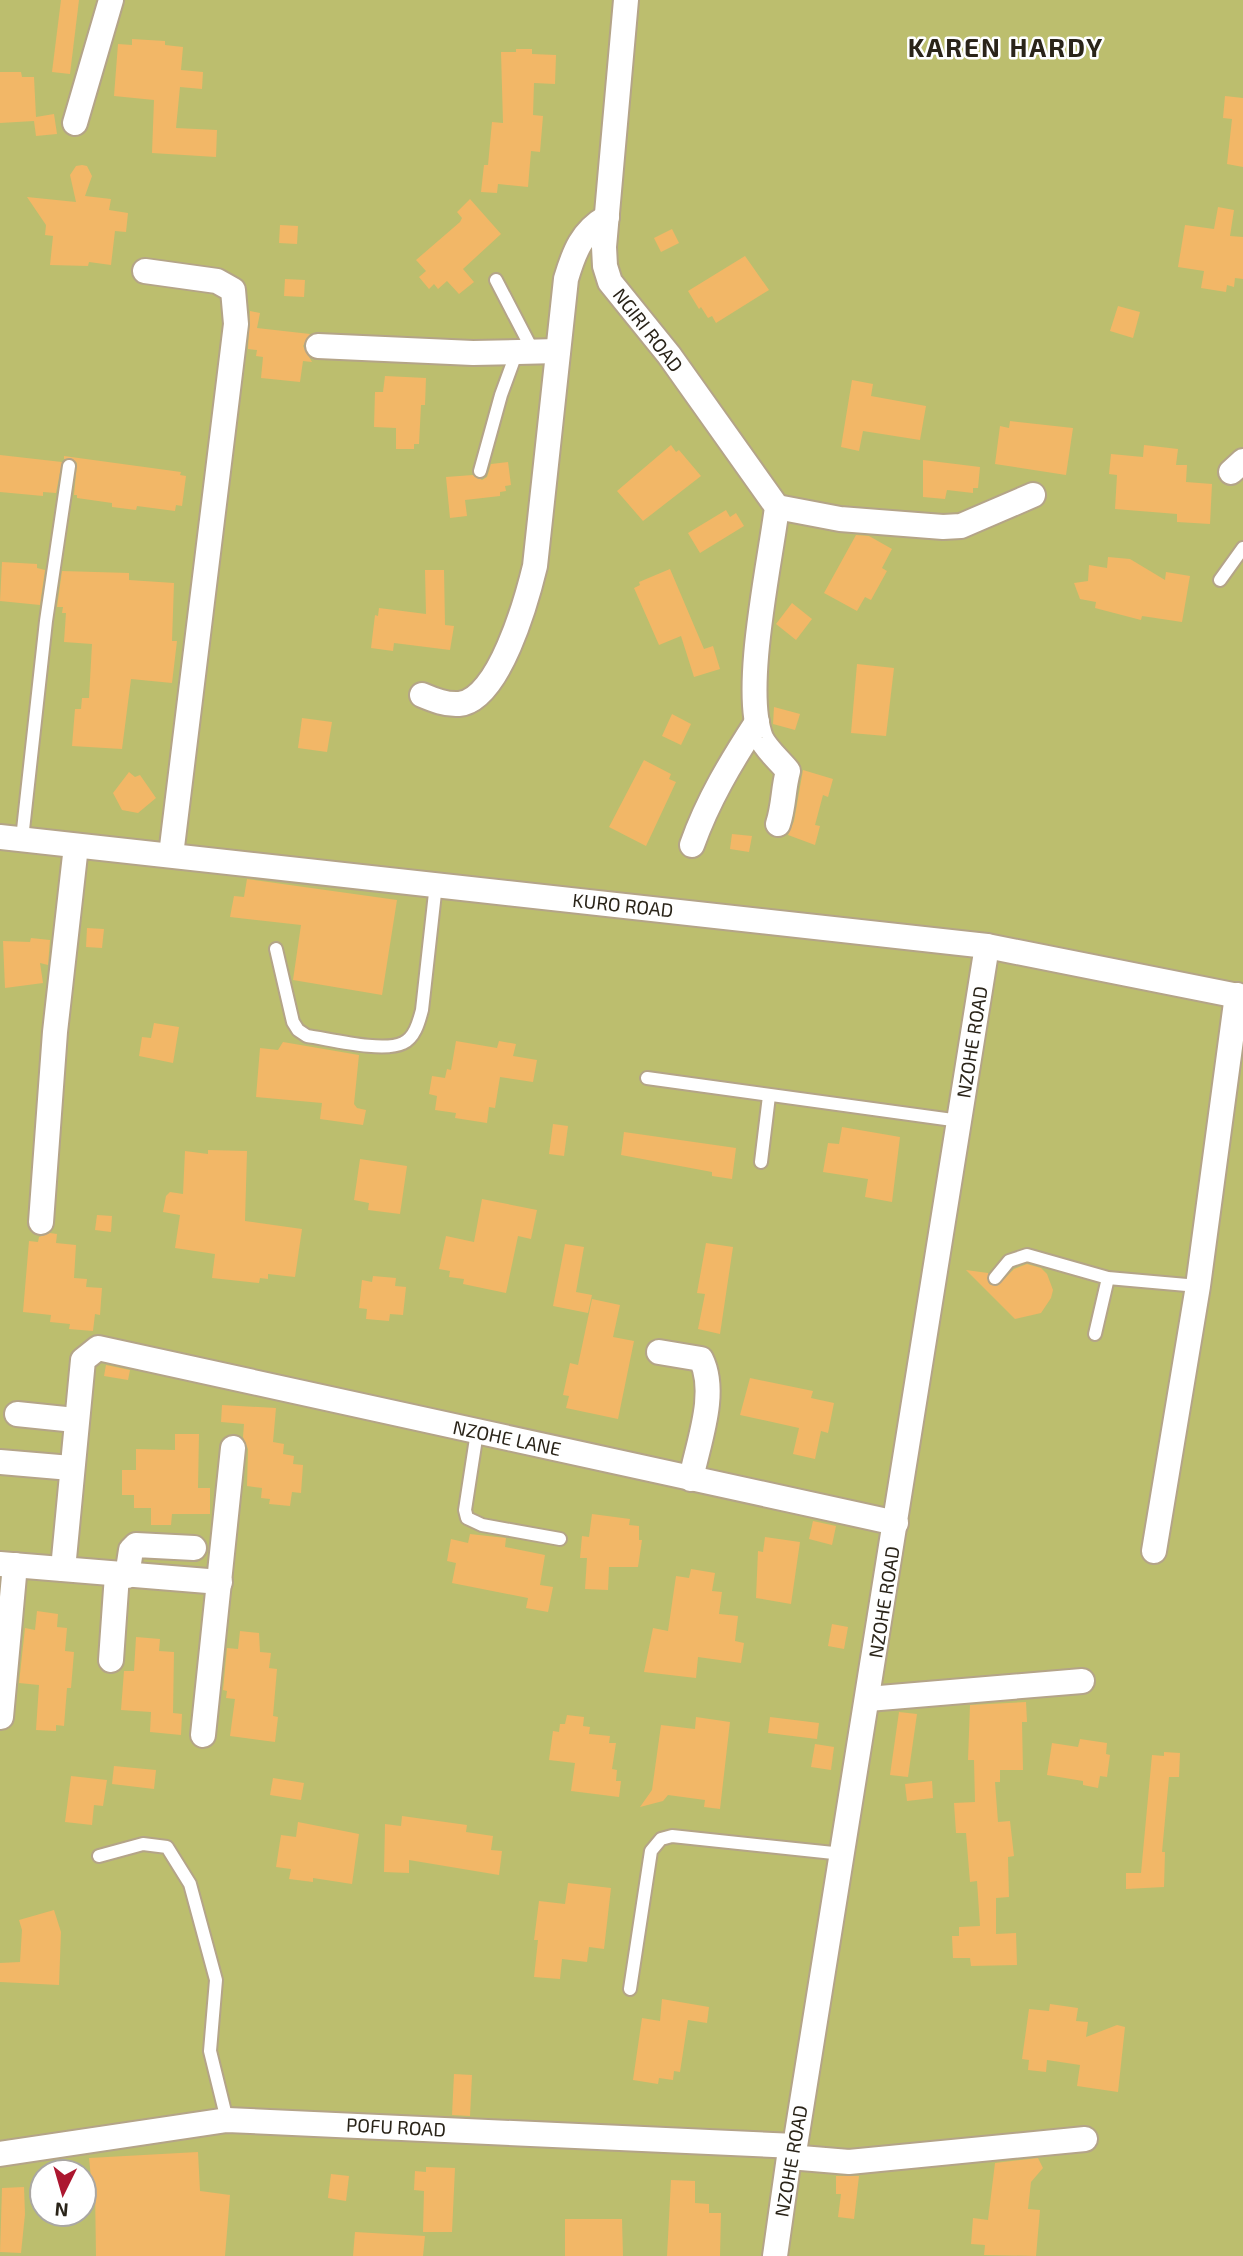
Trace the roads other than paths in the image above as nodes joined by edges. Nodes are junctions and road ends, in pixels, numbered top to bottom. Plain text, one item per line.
1 (111, 0) edge
2 (626, 0) edge
3 (75, 123) dead end
4 (607, 217) junction
5 (145, 271) dead end
6 (496, 280) dead end
7 (318, 346) dead end
8 (536, 353) junction
9 (69, 467) dead end
10 (480, 471) dead end
11 (1033, 495) dead end
12 (777, 507) junction
13 (1243, 548) edge
14 (1220, 580) dead end
15 (422, 695) dead end
16 (757, 722) junction
17 (778, 824) dead end
18 (11, 838) edge
19 (692, 845) dead end
20 (76, 846) junction
21 (171, 855) junction
22 (436, 884) junction
23 (987, 946) junction
24 (276, 950) dead end
25 (1240, 996) edge
26 (646, 1078) dead end
27 (769, 1096) junction
28 (960, 1121) junction
29 (761, 1162) dead end
30 (41, 1222) dead end
31 (995, 1278) dead end
32 (1108, 1278) junction
33 (1198, 1286) junction
34 (1095, 1334) dead end
35 (659, 1352) dead end
36 (18, 1414) dead end
37 (75, 1420) junction
38 (477, 1432) junction
39 (233, 1448) dead end
40 (0, 1462) edge
41 (71, 1468) junction
42 (691, 1479) junction
43 (896, 1524) junction
44 (560, 1539) dead end
45 (194, 1548) dead end
46 (1154, 1551) dead end
47 (7, 1565) edge
48 (62, 1569) junction
49 (122, 1576) junction
50 (220, 1582) junction
51 (111, 1660) dead end
52 (1082, 1681) dead end
53 (868, 1699) junction
54 (1, 1717) edge
55 (203, 1735) dead end
56 (843, 1854) junction
57 (99, 1856) dead end
58 (631, 1989) dead end
59 (227, 2120) junction
60 (1085, 2139) dead end
61 (792, 2151) junction
62 (0, 2154) edge
63 (775, 2256) edge

1 - 3 street
2 - 4 street, NGIRI ROAD
4 - 8 street
4 - 12 street, NGIRI ROAD
5 - 21 street
6 - 8 lane
7 - 8 street
8 - 10 lane
8 - 15 street
9 - 18 lane
11 - 12 street
12 - 16 street
13 - 14 lane
16 - 17 street
16 - 19 street
18 - 20 street, KURO ROAD
20 - 21 street, KURO ROAD
20 - 30 street
21 - 22 street, KURO ROAD
22 - 23 street, KURO ROAD
22 - 24 lane
23 - 25 street, KURO ROAD
23 - 28 street, NZOHE ROAD
25 - 33 street
26 - 27 lane
27 - 28 lane
27 - 29 lane
28 - 43 street, NZOHE ROAD
31 - 32 lane
32 - 33 lane
32 - 34 lane
33 - 46 street
35 - 42 street
36 - 37 street
37 - 38 street, NZOHE LANE
37 - 41 street
38 - 42 street, NZOHE LANE
38 - 44 lane
39 - 50 street
40 - 41 street
41 - 48 street
42 - 43 street, NZOHE LANE
43 - 53 street, NZOHE ROAD
45 - 49 street
47 - 48 street
47 - 54 street
48 - 49 street
49 - 50 street
49 - 51 street
50 - 55 street
52 - 53 street
53 - 56 street, NZOHE ROAD
56 - 58 lane
56 - 61 street, NZOHE ROAD
57 - 59 lane
59 - 61 street, POFU ROAD
59 - 62 street, POFU ROAD
60 - 61 street, POFU ROAD
61 - 63 street, NZOHE ROAD

